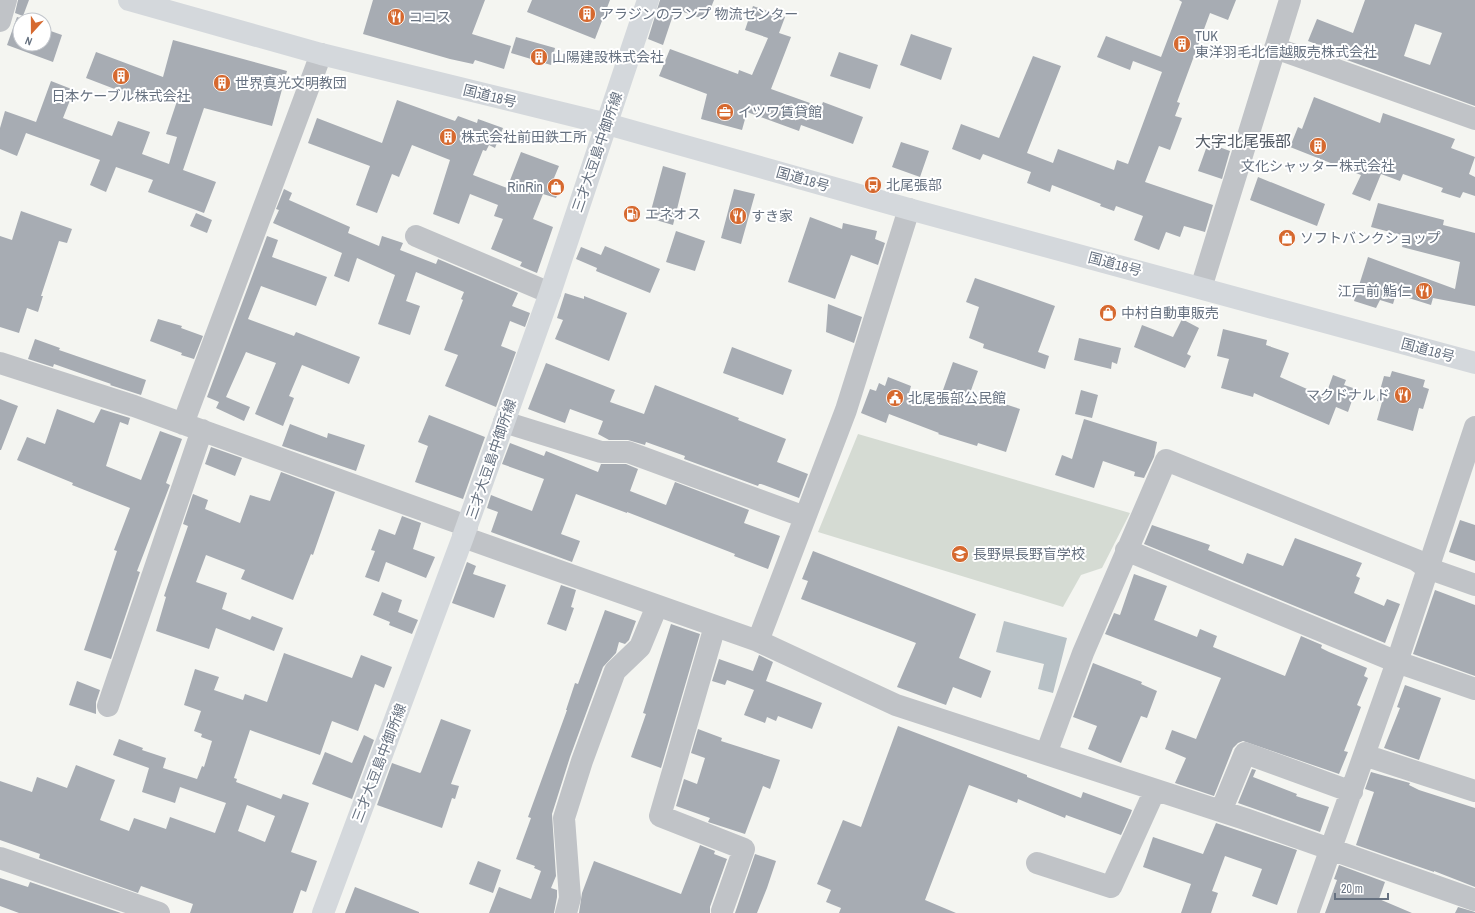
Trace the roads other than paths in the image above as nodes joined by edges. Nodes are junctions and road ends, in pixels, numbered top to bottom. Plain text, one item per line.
1 (6, 0) edge
2 (129, 0) edge
3 (648, 0) edge
4 (1290, 0) edge
5 (0, 21) edge
6 (1275, 48) junction
7 (321, 54) junction
8 (1475, 119) edge
9 (607, 124) junction
10 (909, 209) junction
11 (416, 236) dead end
12 (1201, 288) junction
13 (550, 293) junction
14 (0, 363) edge
15 (1475, 363) edge
16 (504, 422) junction
17 (192, 427) junction
18 (1475, 427) edge
19 (805, 517) junction
20 (465, 532) junction
21 (1126, 550) junction
22 (1427, 568) junction
23 (1475, 585) edge
24 (657, 606) junction
25 (715, 626) junction
26 (758, 641) junction
27 (1397, 662) junction
28 (1475, 689) edge
29 (108, 706) dead end
30 (1046, 754) junction
31 (1364, 755) junction
32 (1155, 790) junction
33 (1475, 791) edge
34 (1352, 792) junction
35 (1221, 811) junction
36 (1329, 850) junction
37 (0, 858) edge
38 (1038, 863) dead end
39 (1475, 900) edge
40 (722, 912) dead end
41 (159, 913) edge
42 (323, 913) edge
43 (566, 913) edge
44 (1308, 913) edge

1 - 5 street
2 - 7 main road, 国道18号
3 - 9 main road, 三才大豆島中御所線
4 - 6 street
6 - 8 street
6 - 12 street
7 - 9 main road, 国道18号
7 - 17 street
9 - 10 main road, 国道18号
9 - 13 main road, 三才大豆島中御所線
10 - 12 main road, 国道18号
10 - 19 street
11 - 13 street
12 - 15 main road, 国道18号
13 - 16 main road, 三才大豆島中御所線
14 - 17 street
16 - 19 street
16 - 20 main road, 三才大豆島中御所線
17 - 20 street
17 - 29 street
18 - 22 street
19 - 26 street
20 - 24 street
20 - 42 main road, 三才大豆島中御所線
21 - 22 street
21 - 27 street
21 - 30 street
22 - 23 street
22 - 27 street
24 - 25 street
24 - 43 street
25 - 26 street
25 - 40 street
26 - 30 street
27 - 28 street
27 - 31 street
30 - 32 street
31 - 33 street
31 - 34 street
32 - 35 street
32 - 38 street
34 - 35 street
34 - 36 street
35 - 36 street
36 - 39 street
36 - 44 street
37 - 41 street

